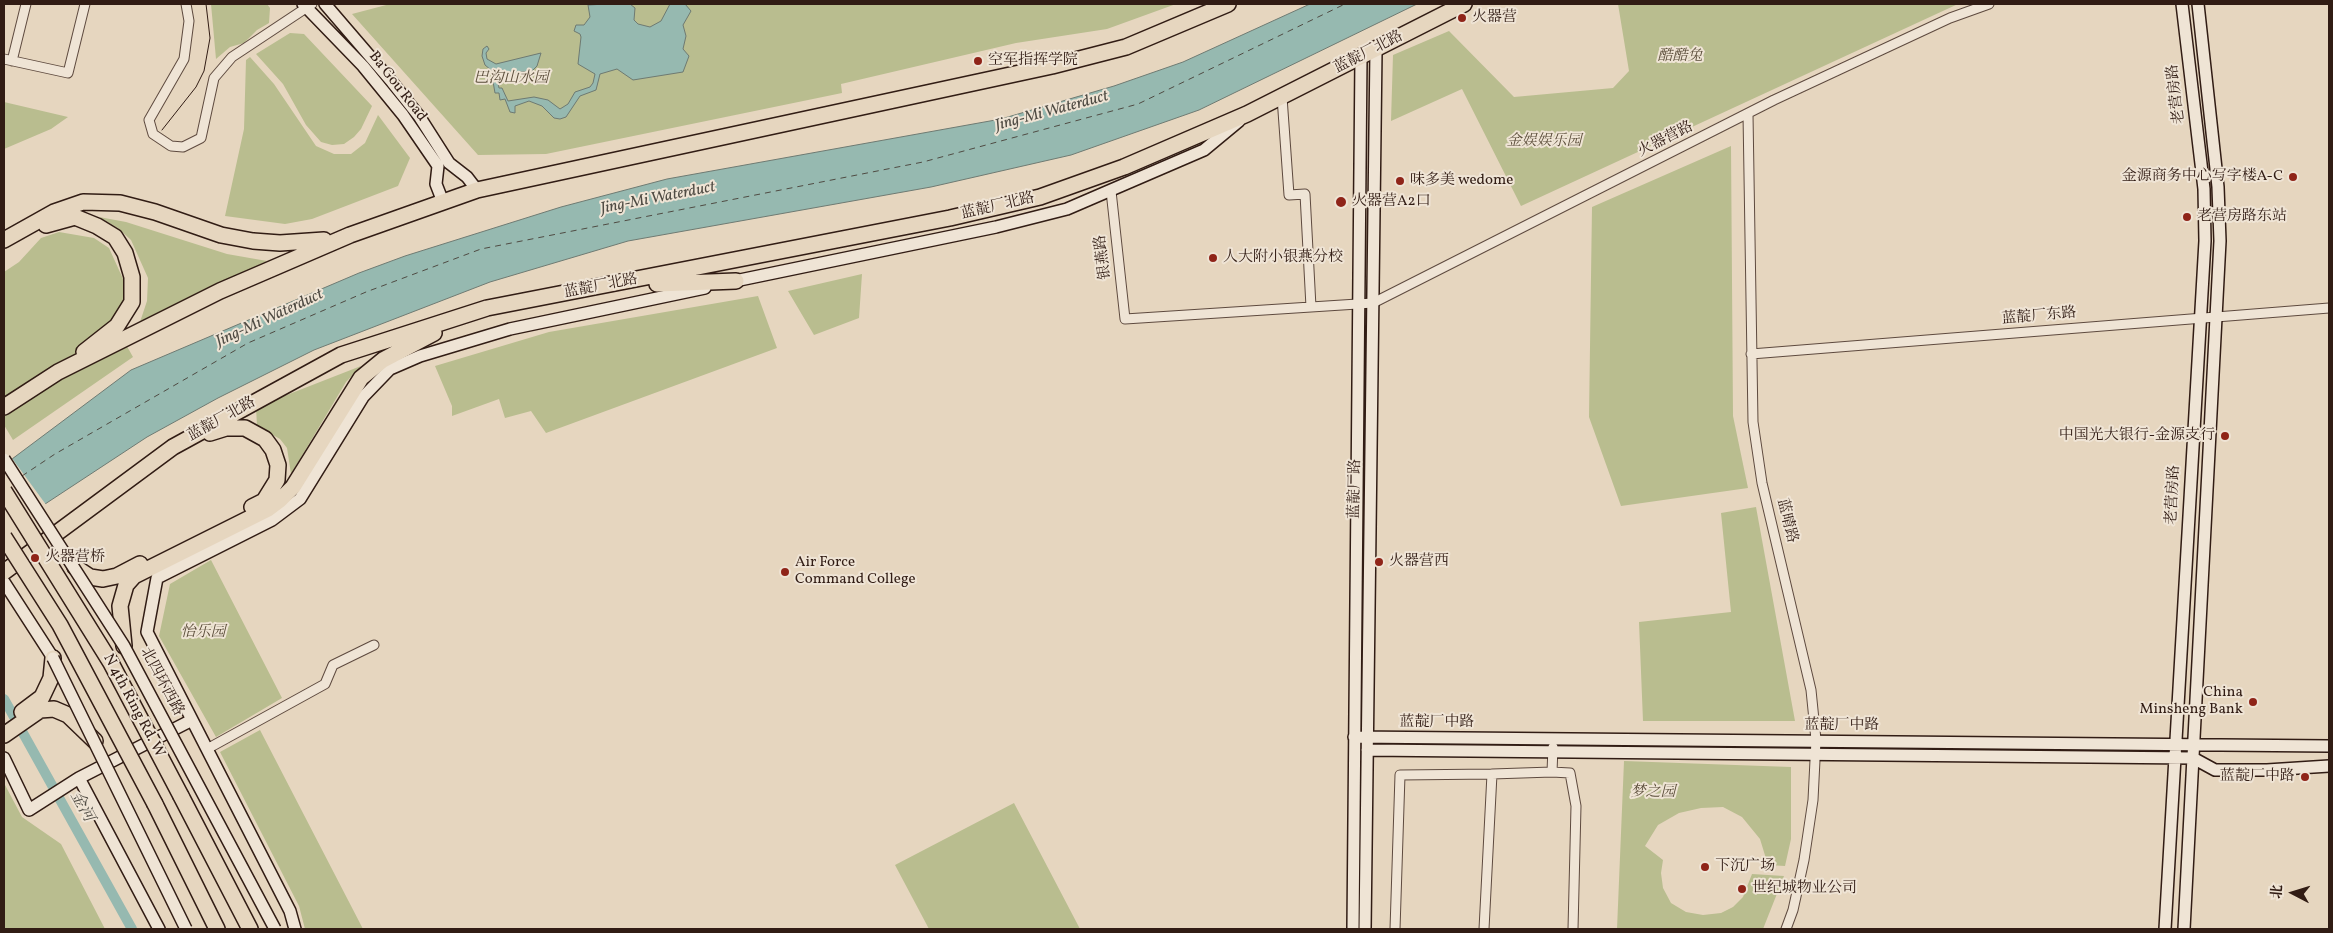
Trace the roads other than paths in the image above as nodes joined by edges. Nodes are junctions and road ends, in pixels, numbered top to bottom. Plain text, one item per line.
1 (26, 4) edge
2 (85, 4) edge
3 (186, 4) edge
4 (325, 4) edge
5 (1228, 4) edge
6 (1464, 4) edge
7 (1989, 4) edge
8 (2182, 4) edge
9 (2198, 4) edge
10 (307, 5) edge
11 (1376, 50) junction
12 (1360, 57) junction
13 (8, 60) edge
14 (1282, 97) junction
15 (1247, 114) junction
16 (1748, 114) junction
17 (477, 190) junction
18 (1111, 191) junction
19 (443, 202) junction
20 (350, 235) junction
21 (11, 241) edge
22 (4, 250) edge
23 (736, 281) junction
24 (613, 285) junction
25 (1373, 303) junction
26 (1357, 304) junction
27 (1311, 307) junction
28 (487, 308) junction
29 (2329, 308) edge
30 (2216, 317) junction
31 (2200, 318) junction
32 (1126, 320) joint
33 (1751, 354) junction
34 (58, 372) junction
35 (4, 407) edge
36 (174, 447) junction
37 (4, 459) edge
38 (4, 491) edge
39 (4, 537) edge
40 (74, 567) junction
41 (4, 572) edge
42 (4, 582) edge
43 (374, 645) dead end
44 (124, 646) junction
45 (53, 658) junction
46 (192, 720) junction
47 (4, 724) edge
48 (4, 734) edge
49 (1354, 737) junction
50 (1368, 738) junction
51 (1554, 739) junction
52 (1816, 740) junction
53 (95, 741) junction
54 (2175, 743) junction
55 (2194, 744) junction
56 (2329, 746) edge
57 (207, 749) junction
58 (1354, 750) junction
59 (1367, 750) junction
60 (1552, 752) junction
61 (1816, 753) junction
62 (4, 758) edge
63 (2174, 758) junction
64 (2193, 758) junction
65 (2329, 766) edge
66 (1552, 772) junction
67 (1492, 774) junction
68 (79, 778) junction
69 (159, 929) edge
70 (186, 929) edge
71 (217, 929) edge
72 (250, 929) edge
73 (275, 929) edge
74 (295, 929) edge
75 (1353, 929) edge
76 (1365, 929) edge
77 (1395, 929) edge
78 (1484, 929) edge
79 (1573, 929) edge
80 (1786, 929) edge
81 (2165, 929) edge
82 (2184, 929) edge

1 - 13 street
2 - 13 street
3 - 10 street
4 - 17 street, Ba Gou Road
5 - 17 highway
6 - 11 highway, 蓝靛厂北路
7 - 16 street, 火器营路
8 - 31 street, 老营房路
9 - 30 street, 老营房路
10 - 19 street, Ba Gou Road
11 - 12 highway, 蓝靛厂北路
11 - 25 street, 蓝靛厂路
12 - 14 highway, 蓝靛厂北路
12 - 26 street, 蓝靛厂路
14 - 15 highway, 蓝靛厂北路
14 - 27 street
15 - 18 street, 蓝靛厂北路
15 - 24 highway, 蓝靛厂北路
16 - 25 street, 火器营路
16 - 33 street, 蓝晴路
17 - 19 highway
18 - 23 street, 蓝靛厂北路
18 - 32 street, 银燕路
19 - 20 highway
20 - 21 highway
20 - 34 highway
21 - 22 highway
21 - 34 highway
23 - 24 highway
23 - 46 street, 蓝靛厂北路
24 - 28 highway, 蓝靛厂北路
25 - 26 street, 火器营路
25 - 50 street, 蓝靛厂路
26 - 27 street, 火器营路
26 - 49 street, 蓝靛厂路
27 - 32 street, 火器营路
28 - 36 highway, 蓝靛厂北路
28 - 44 highway
29 - 30 street, 蓝靛厂东路
30 - 31 street, 蓝靛厂东路
30 - 55 street, 老营房路
31 - 33 street, 蓝靛厂东路
31 - 54 street, 老营房路
33 - 52 street, 蓝晴路
34 - 35 highway
36 - 40 highway
36 - 41 highway, 蓝靛厂北路
37 - 40 street, 北四环西路, bridge
38 - 72 highway, N 4th Ring Rd. W, bridge
39 - 71 highway, N 4th Ring Rd. W, bridge
40 - 44 street, 北四环西路, bridge
42 - 45 street
43 - 57 street
44 - 73 street, 北四环西路, bridge
45 - 47 highway
45 - 53 street, bridge
46 - 57 street
46 - 68 street
48 - 53 highway, bridge
49 - 50 street, 蓝靛厂中路
49 - 58 street, 蓝靛厂路
50 - 51 street, 蓝靛厂中路
50 - 59 street, 蓝靛厂路
51 - 52 street, 蓝靛厂中路
51 - 60 street
52 - 54 street, 蓝靛厂中路
52 - 61 street, 蓝晴路
53 - 70 street, bridge
54 - 55 street, 蓝靛厂中路
54 - 63 street, 老营房路
55 - 56 street, 蓝靛厂中路
55 - 64 street, 老营房路
57 - 74 street
58 - 59 street
58 - 75 street, 蓝靛厂路
59 - 60 street, 蓝靛厂中路
59 - 76 street, 蓝靛厂路
60 - 61 street, 蓝靛厂中路
60 - 66 street
61 - 63 street, 蓝靛厂中路
61 - 80 street, 蓝晴路
62 - 68 street
63 - 64 street, 蓝靛厂中路
63 - 81 street, 老营房路
64 - 65 street, 蓝靛厂中路
64 - 82 street, 老营房路
66 - 67 street
66 - 79 street
67 - 77 street
67 - 78 street
68 - 69 street

